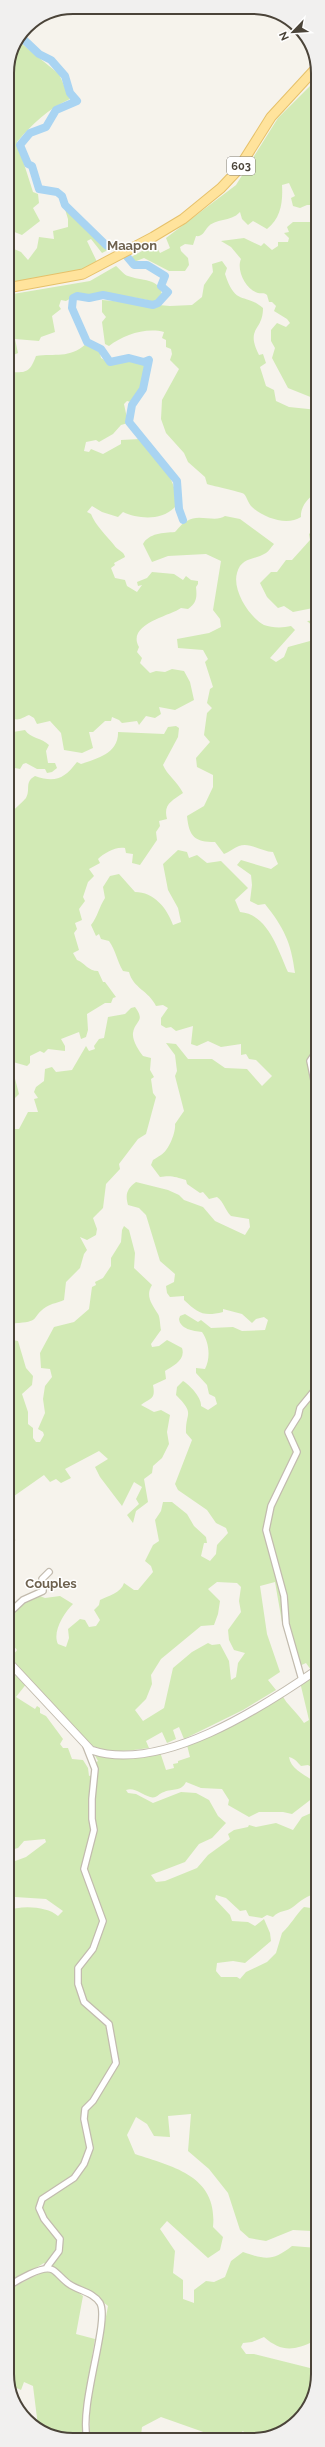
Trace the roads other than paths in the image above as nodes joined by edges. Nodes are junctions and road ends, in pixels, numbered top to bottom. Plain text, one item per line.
1 (311, 74) edge
2 (14, 287) edge
3 (311, 1395) edge
4 (49, 1572) dead end
5 (14, 1608) edge
6 (14, 1668) edge
7 (311, 1674) edge
8 (302, 1680) junction
9 (85, 1744) junction
10 (46, 2267) junction
11 (14, 2283) edge
12 (87, 2433) edge

1 - 2 main road, 603
3 - 8 street
4 - 5 street
6 - 9 street
7 - 8 street
8 - 9 street
9 - 10 street
10 - 11 street
10 - 12 street

